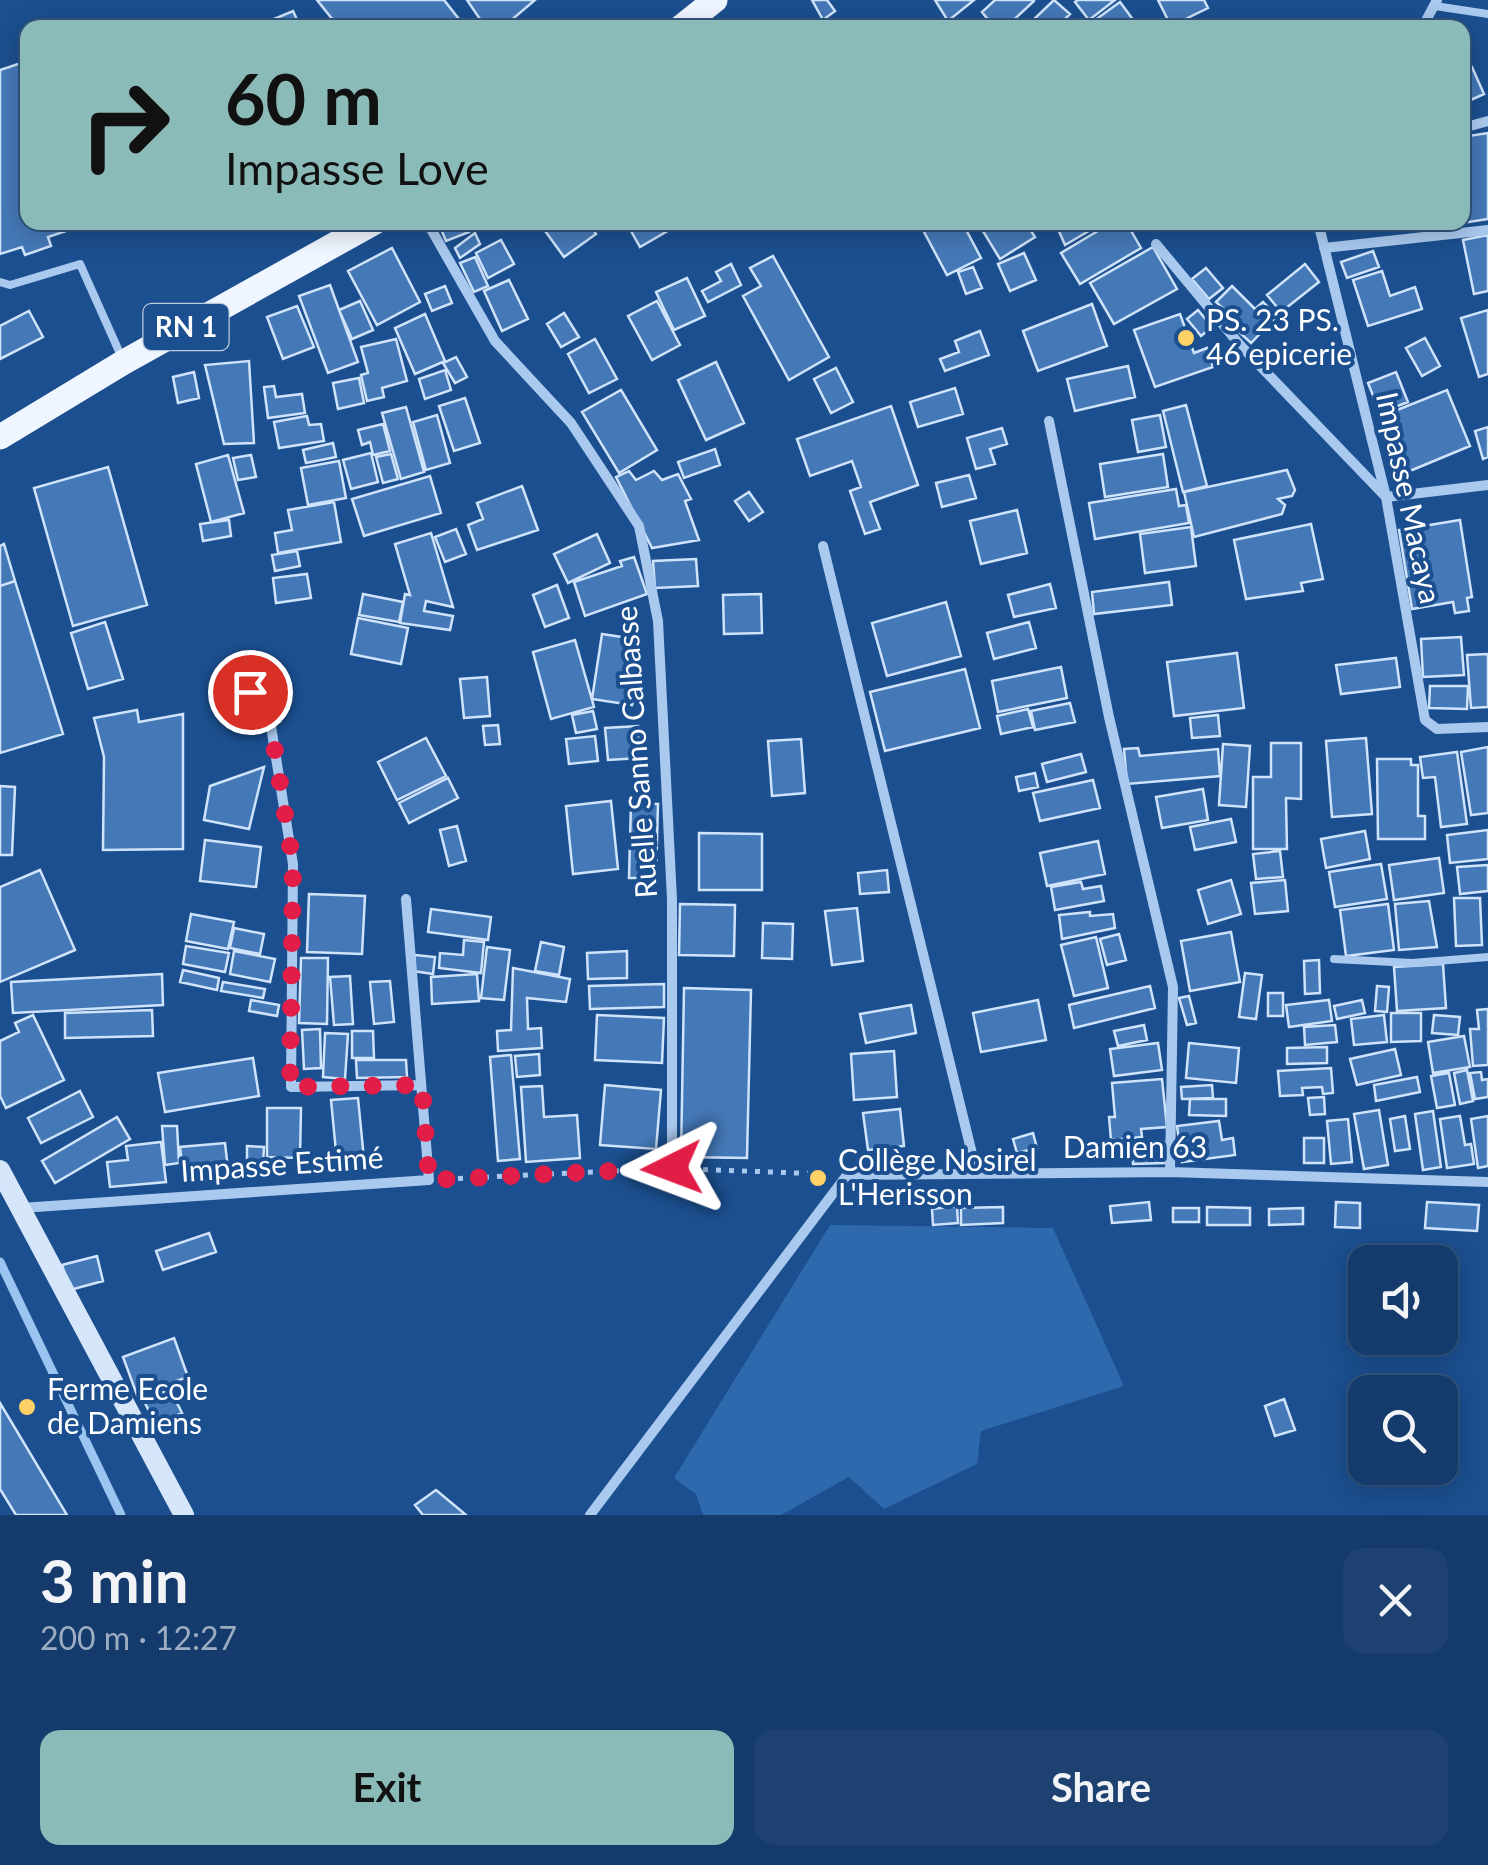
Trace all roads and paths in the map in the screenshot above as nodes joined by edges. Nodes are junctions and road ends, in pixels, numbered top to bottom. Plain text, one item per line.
1 (715, 0) edge
2 (1436, 3) edge
3 (1488, 14) edge
4 (690, 20) edge
5 (361, 230) edge
6 (432, 230) edge
7 (1320, 230) edge
8 (1488, 230) edge
9 (1156, 244) dead end
10 (1324, 248) junction
11 (0, 282) edge
12 (124, 362) junction
13 (1049, 422) dead end
14 (0, 438) edge
15 (1488, 485) edge
16 (1386, 496) junction
17 (823, 546) dead end
18 (250, 692) dead end
19 (1488, 727) edge
20 (406, 899) dead end
21 (1488, 957) edge
22 (1334, 959) dead end
23 (422, 1085) junction
24 (672, 1168) junction
25 (0, 1170) edge
26 (1170, 1172) junction
27 (977, 1174) junction
28 (847, 1175) junction
29 (429, 1180) junction
30 (1488, 1182) edge
31 (21, 1208) junction
32 (184, 1515) edge
33 (590, 1515) edge

1 - 4 main road
2 - 3 lane
5 - 12 main road, RN 1
6 - 24 street, Ruelle Sanno Calbasse
7 - 10 street, Impasse Macaya
8 - 10 street
9 - 16 street
10 - 16 street, Impasse Macaya
11 - 12 lane
12 - 14 main road, RN 1
13 - 26 street
15 - 16 street
16 - 19 street, Impasse Macaya
17 - 27 street
18 - 23 street
20 - 23 street
21 - 22 lane
23 - 29 street
24 - 28 path, Impasse Estimé
24 - 29 path, Impasse Estimé
25 - 31 street
26 - 27 street, Damien 63
26 - 30 street, Damien 63
27 - 28 street, Damien 63
28 - 33 street
29 - 31 street, Impasse Estimé
31 - 32 street

